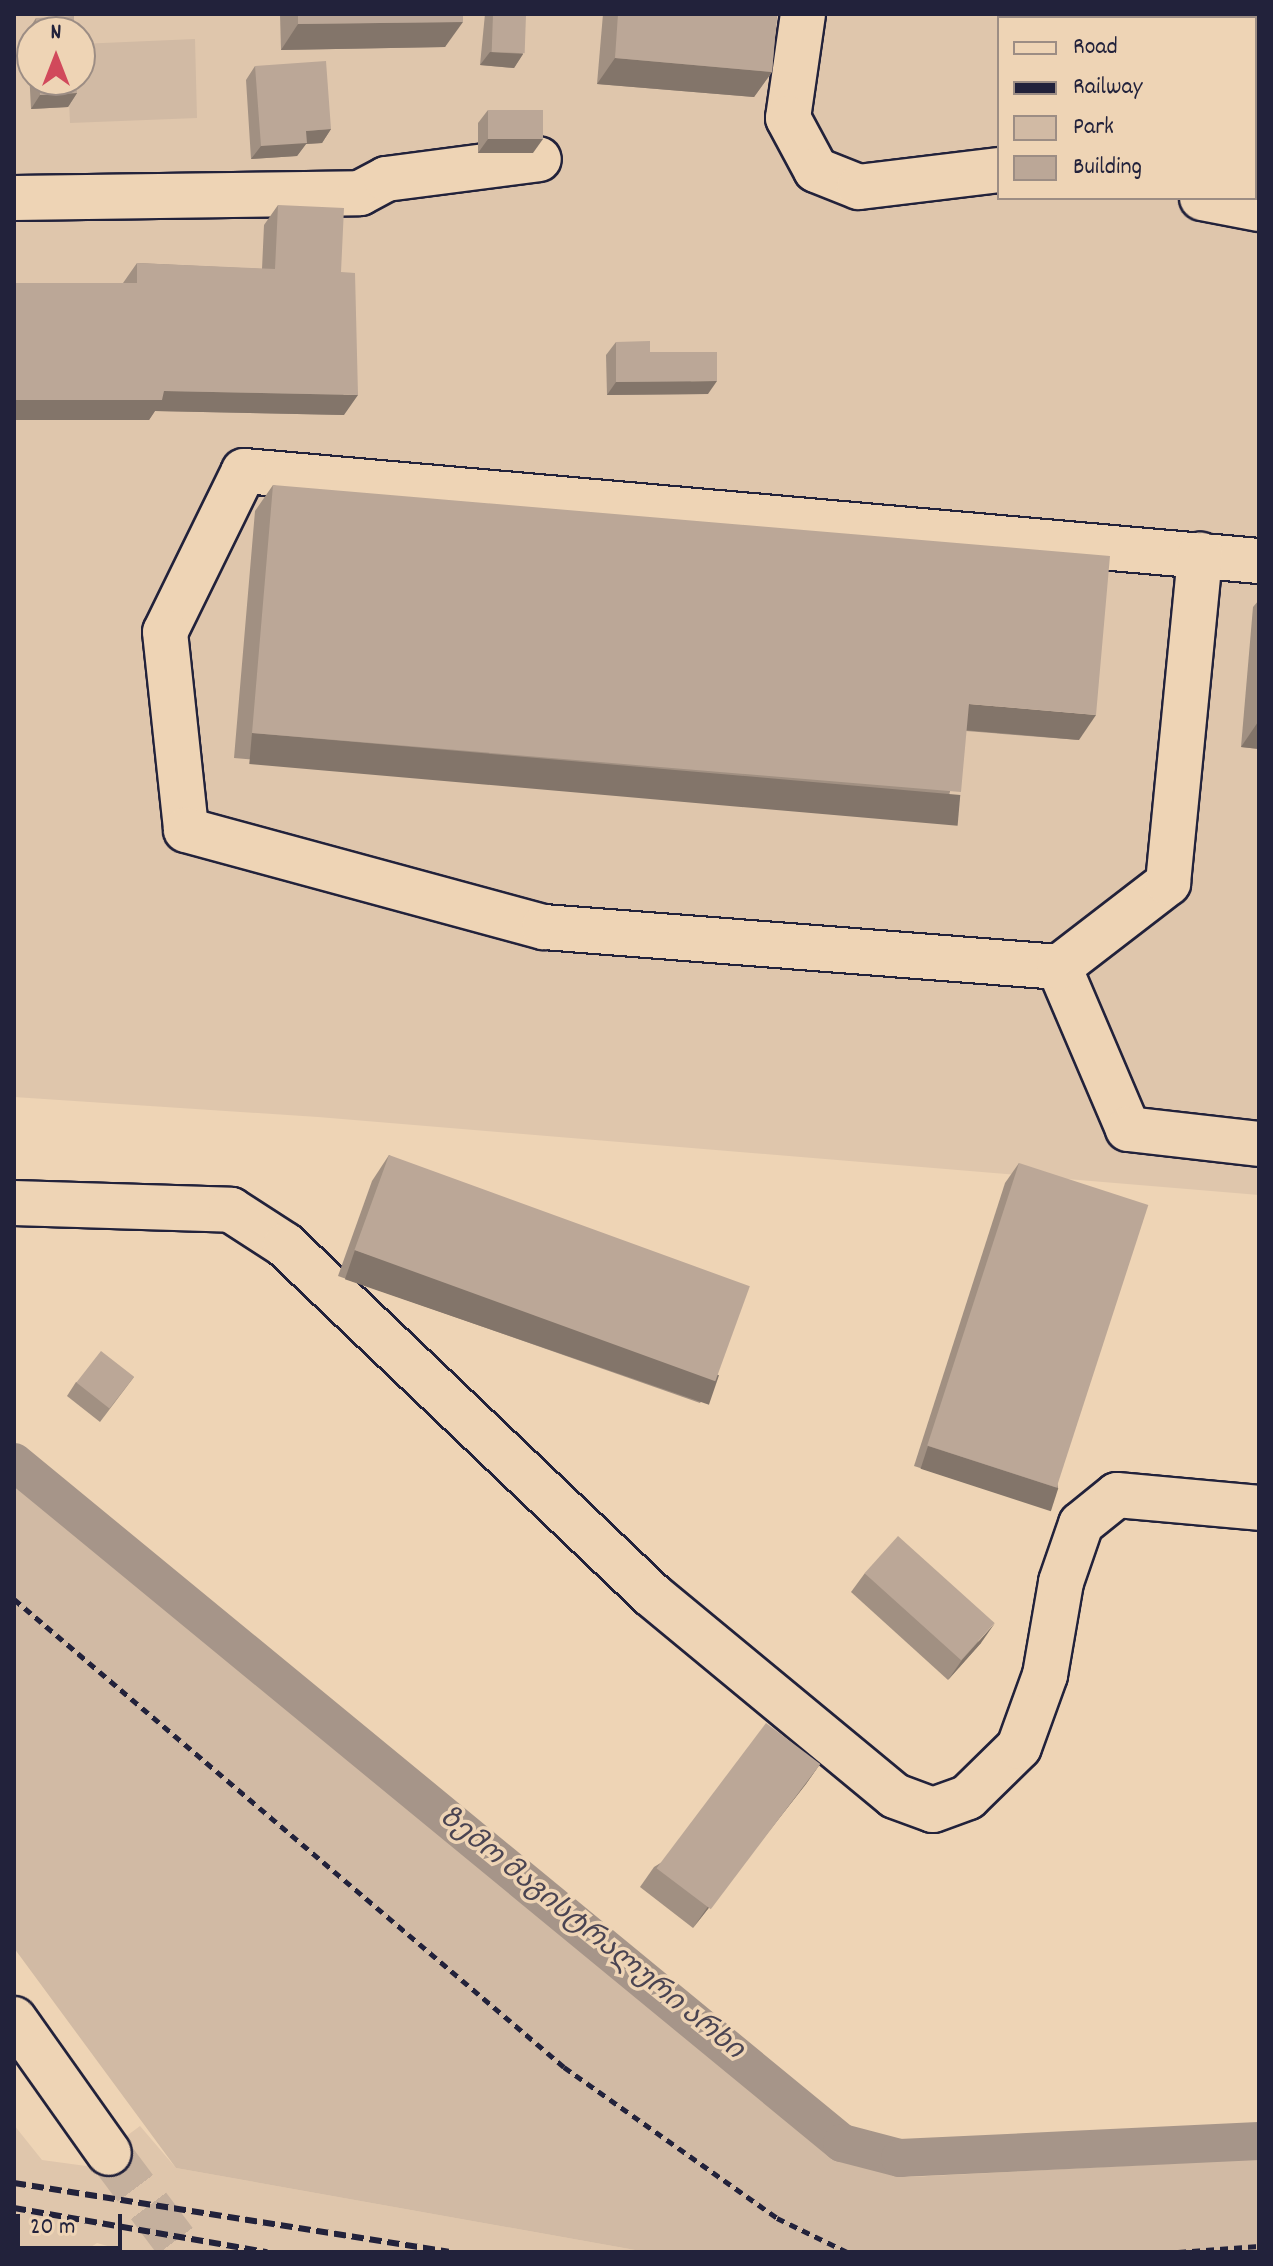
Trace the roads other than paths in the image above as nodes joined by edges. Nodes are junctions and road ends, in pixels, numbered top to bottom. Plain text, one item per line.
1 (803, 14) edge
2 (539, 159) edge
3 (997, 170) edge
4 (14, 198) edge
5 (1212, 200) edge
6 (1259, 209) edge
7 (1200, 555) junction
8 (1259, 561) edge
9 (1059, 967) junction
10 (1259, 1144) edge
11 (14, 1203) edge
12 (1259, 1508) edge
13 (14, 2019) edge
14 (30, 2059) edge
15 (109, 2153) tunnel mouth

1 - 3 street
2 - 4 street
5 - 6 street
7 - 8 street
7 - 9 street
7 - 9 street
9 - 10 street
11 - 12 street
13 - 14 street
14 - 15 street

